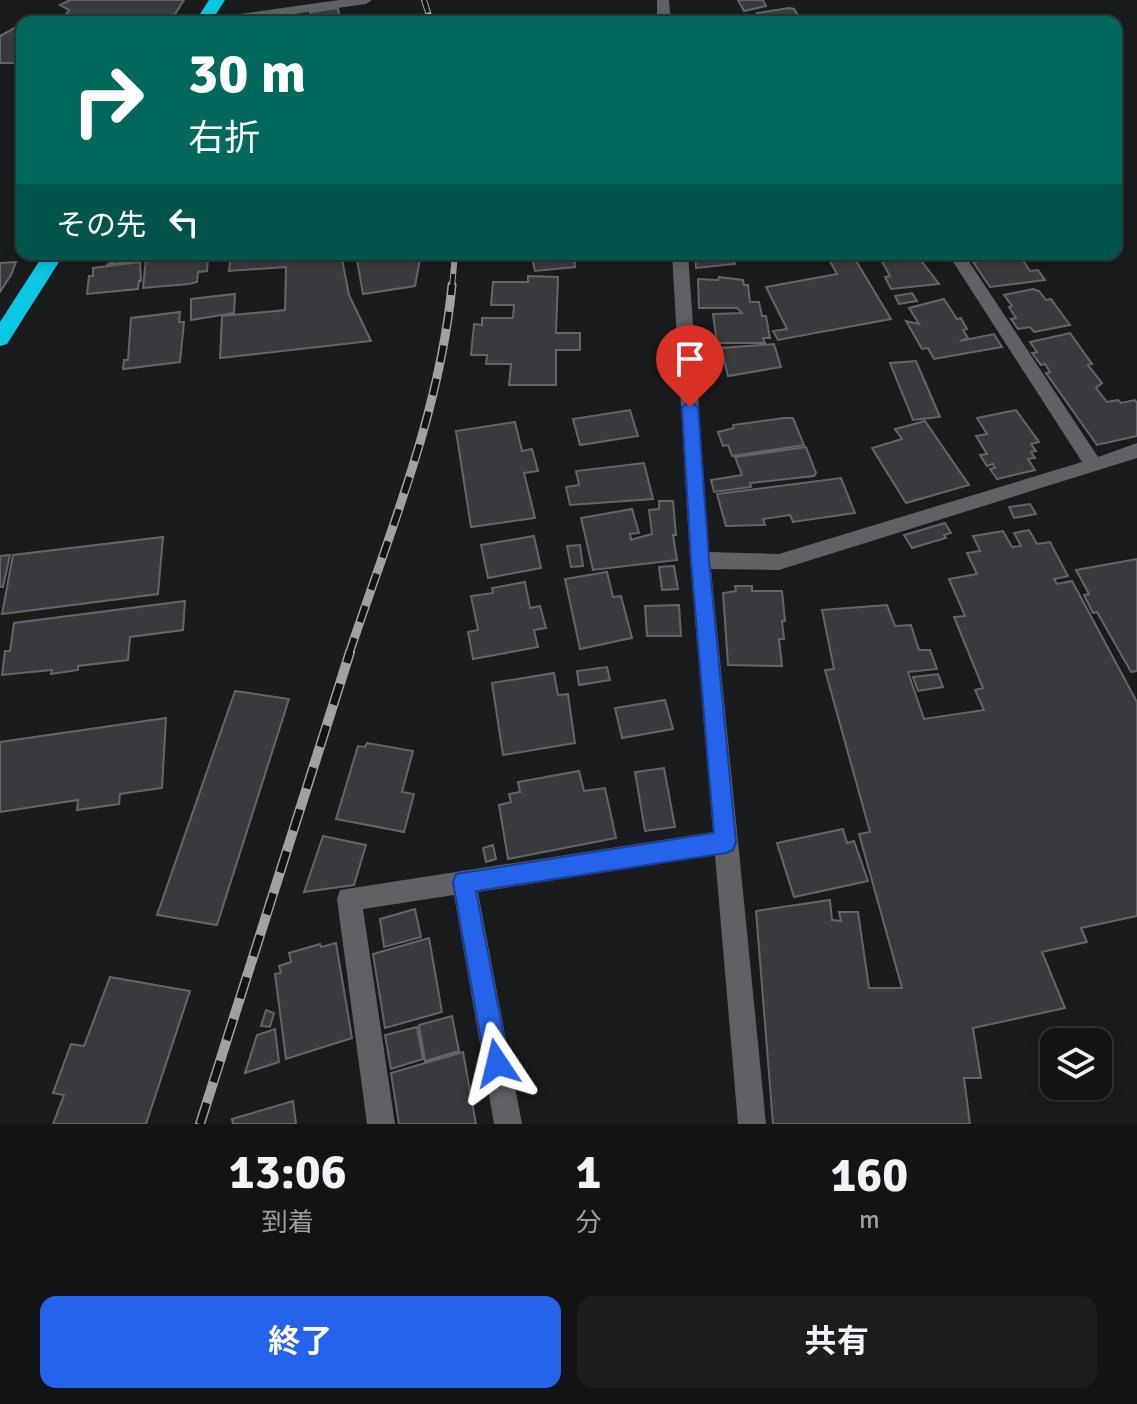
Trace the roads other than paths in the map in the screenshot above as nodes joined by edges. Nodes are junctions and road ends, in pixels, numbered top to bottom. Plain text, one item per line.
1 (366, 0) edge
2 (254, 16) edge
3 (50, 260) edge
4 (680, 260) edge
5 (960, 260) edge
6 (0, 339) edge
7 (1137, 450) edge
8 (1094, 466) junction
9 (700, 560) junction
10 (726, 842) junction
11 (464, 882) junction
12 (381, 1124) edge
13 (508, 1124) edge
14 (752, 1124) edge

1 - 2 street
3 - 6 highway
4 - 9 street
5 - 8 street
7 - 8 street
8 - 9 street
9 - 10 street
10 - 11 street
10 - 14 street
11 - 12 street
11 - 13 street

